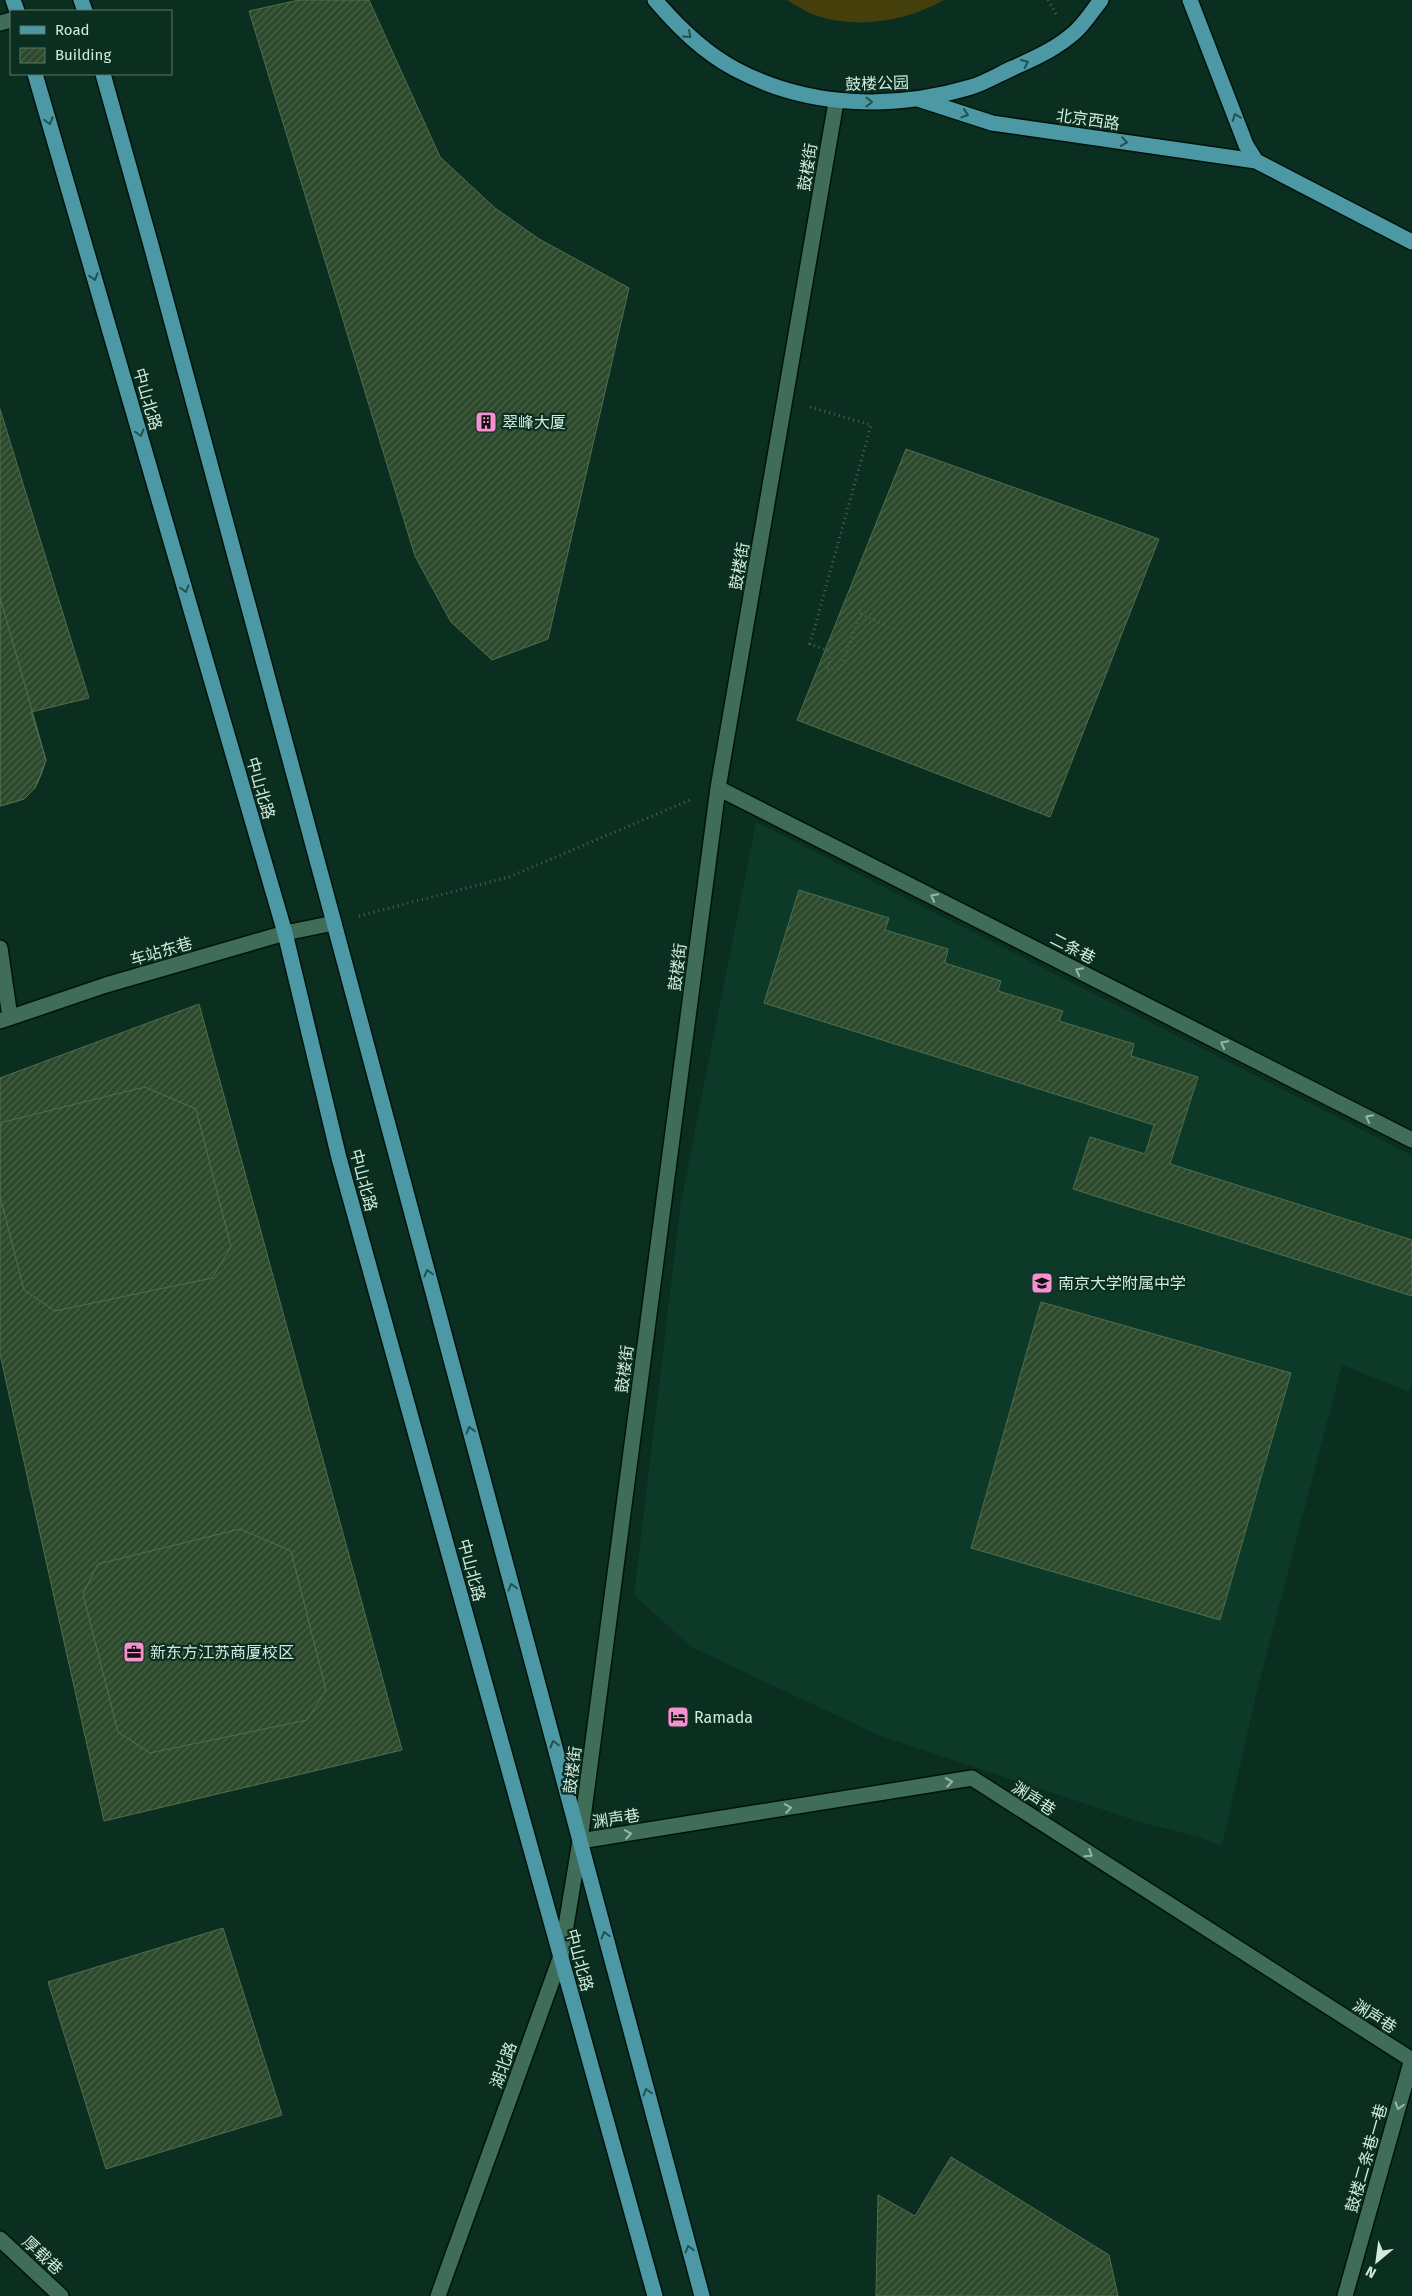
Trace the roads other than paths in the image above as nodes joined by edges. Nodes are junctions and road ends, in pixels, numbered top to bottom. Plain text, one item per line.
1 (655, 0) edge
2 (1101, 0) edge
3 (1190, 0) edge
4 (35, 75) edge
5 (102, 75) edge
6 (918, 99) junction
7 (836, 102) junction
8 (1256, 161) junction
9 (1412, 242) edge
10 (718, 788) junction
11 (334, 923) junction
12 (285, 933) junction
13 (0, 948) edge
14 (5, 1019) edge
15 (1412, 1140) edge
16 (580, 1841) junction
17 (561, 1956) junction
18 (1412, 2059) edge
19 (0, 2239) edge
20 (61, 2296) edge
21 (438, 2296) edge
22 (655, 2296) edge
23 (702, 2296) edge
24 (1345, 2296) edge

1 -> 7 main road, 鼓楼公园
6 -> 2 main road, 鼓楼公园
8 -> 3 main road
4 -> 12 main road, 中山北路
5 - 11 main road, 中山北路
7 -> 6 main road, 鼓楼公园
6 -> 8 main road, 北京西路
7 - 10 street, 鼓楼街
8 - 9 main road, 北京西路
15 -> 10 street, 二条巷
10 - 16 street, 鼓楼街
11 - 12 street, 车站东巷
16 -> 11 main road, 中山北路
12 - 14 street, 车站东巷
12 - 17 main road, 中山北路
13 - 14 street
16 - 17 street, 湖北路
16 -> 18 street, 渊声巷
23 -> 16 main road, 中山北路
17 - 21 street, 湖北路
17 - 22 main road, 中山北路
18 -> 24 street, 鼓楼二条巷一巷
19 - 20 street, 厚载巷

